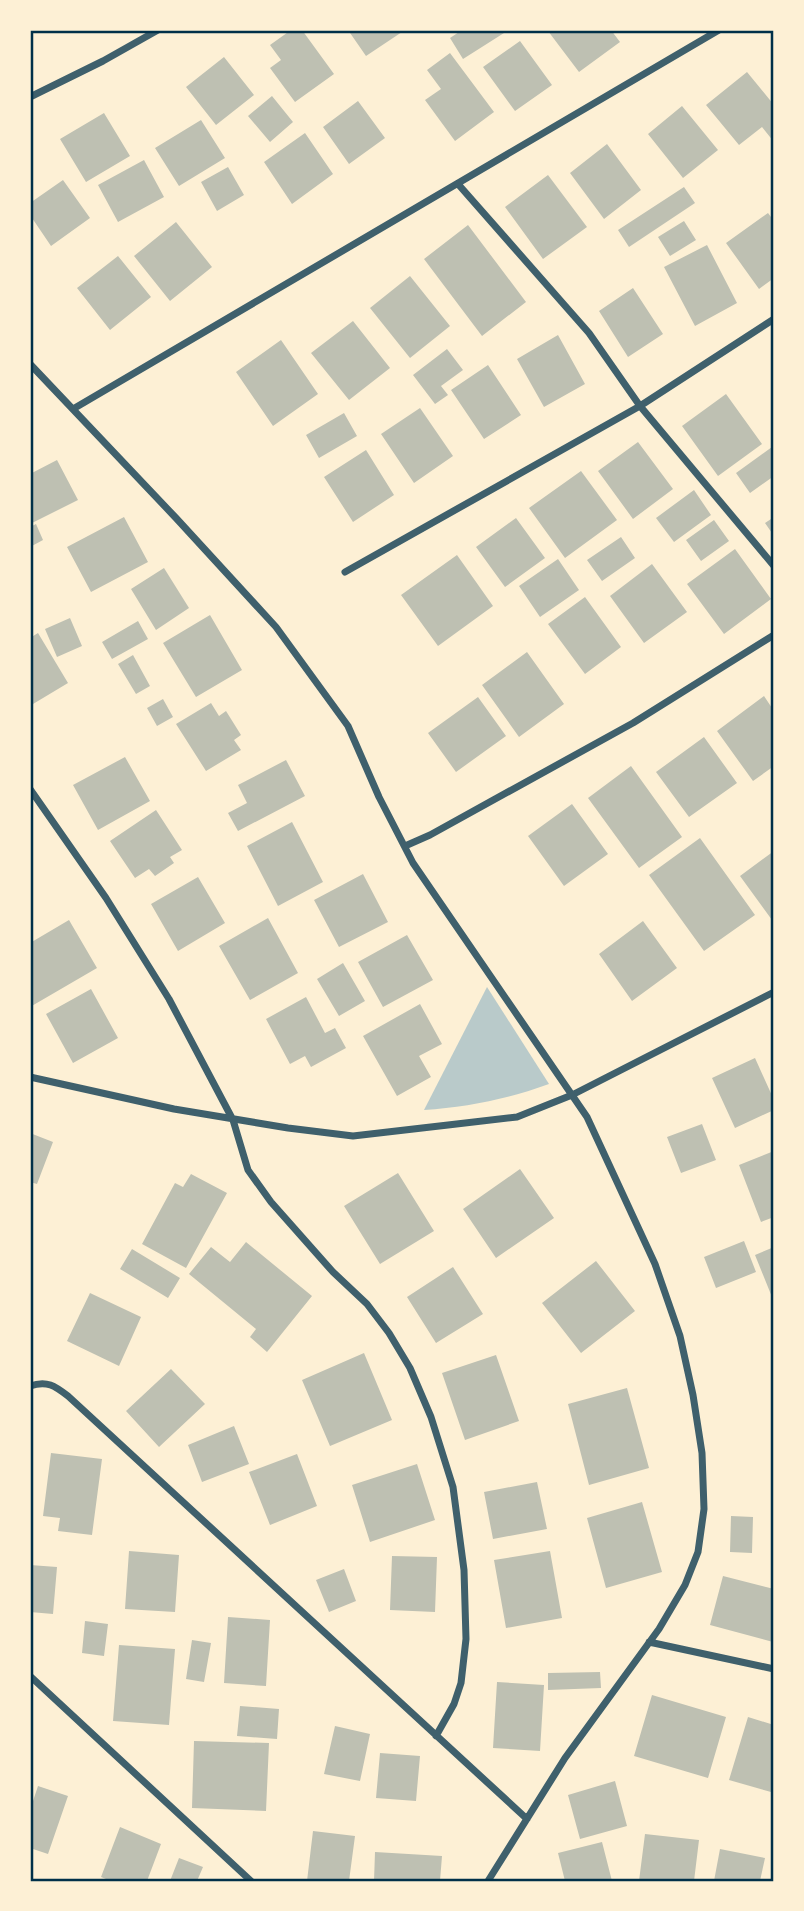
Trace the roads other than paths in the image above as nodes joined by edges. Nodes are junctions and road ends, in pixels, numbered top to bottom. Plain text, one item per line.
1 (158, 30) edge
2 (719, 30) edge
3 (30, 97) edge
4 (458, 184) junction
5 (774, 319) edge
6 (30, 364) edge
7 (640, 406) junction
8 (73, 409) junction
9 (774, 566) edge
10 (345, 572) dead end
11 (774, 635) edge
12 (30, 789) edge
13 (405, 846) junction
14 (774, 992) edge
15 (30, 1077) edge
16 (572, 1095) junction
17 (233, 1120) junction
18 (30, 1386) edge
19 (649, 1642) junction
20 (774, 1669) edge
21 (30, 1676) edge
22 (436, 1736) junction
23 (527, 1819) junction
24 (251, 1881) edge
25 (488, 1881) edge

1 - 3 street
2 - 4 street
4 - 7 street
4 - 8 street
5 - 7 street
6 - 8 street
7 - 9 street
7 - 10 street
8 - 13 street
11 - 13 street
12 - 17 street
13 - 16 street
14 - 16 street
15 - 17 street
16 - 17 street
16 - 19 street
17 - 22 street
18 - 22 street
19 - 20 street
19 - 23 street
21 - 24 street
22 - 23 street
23 - 25 street

